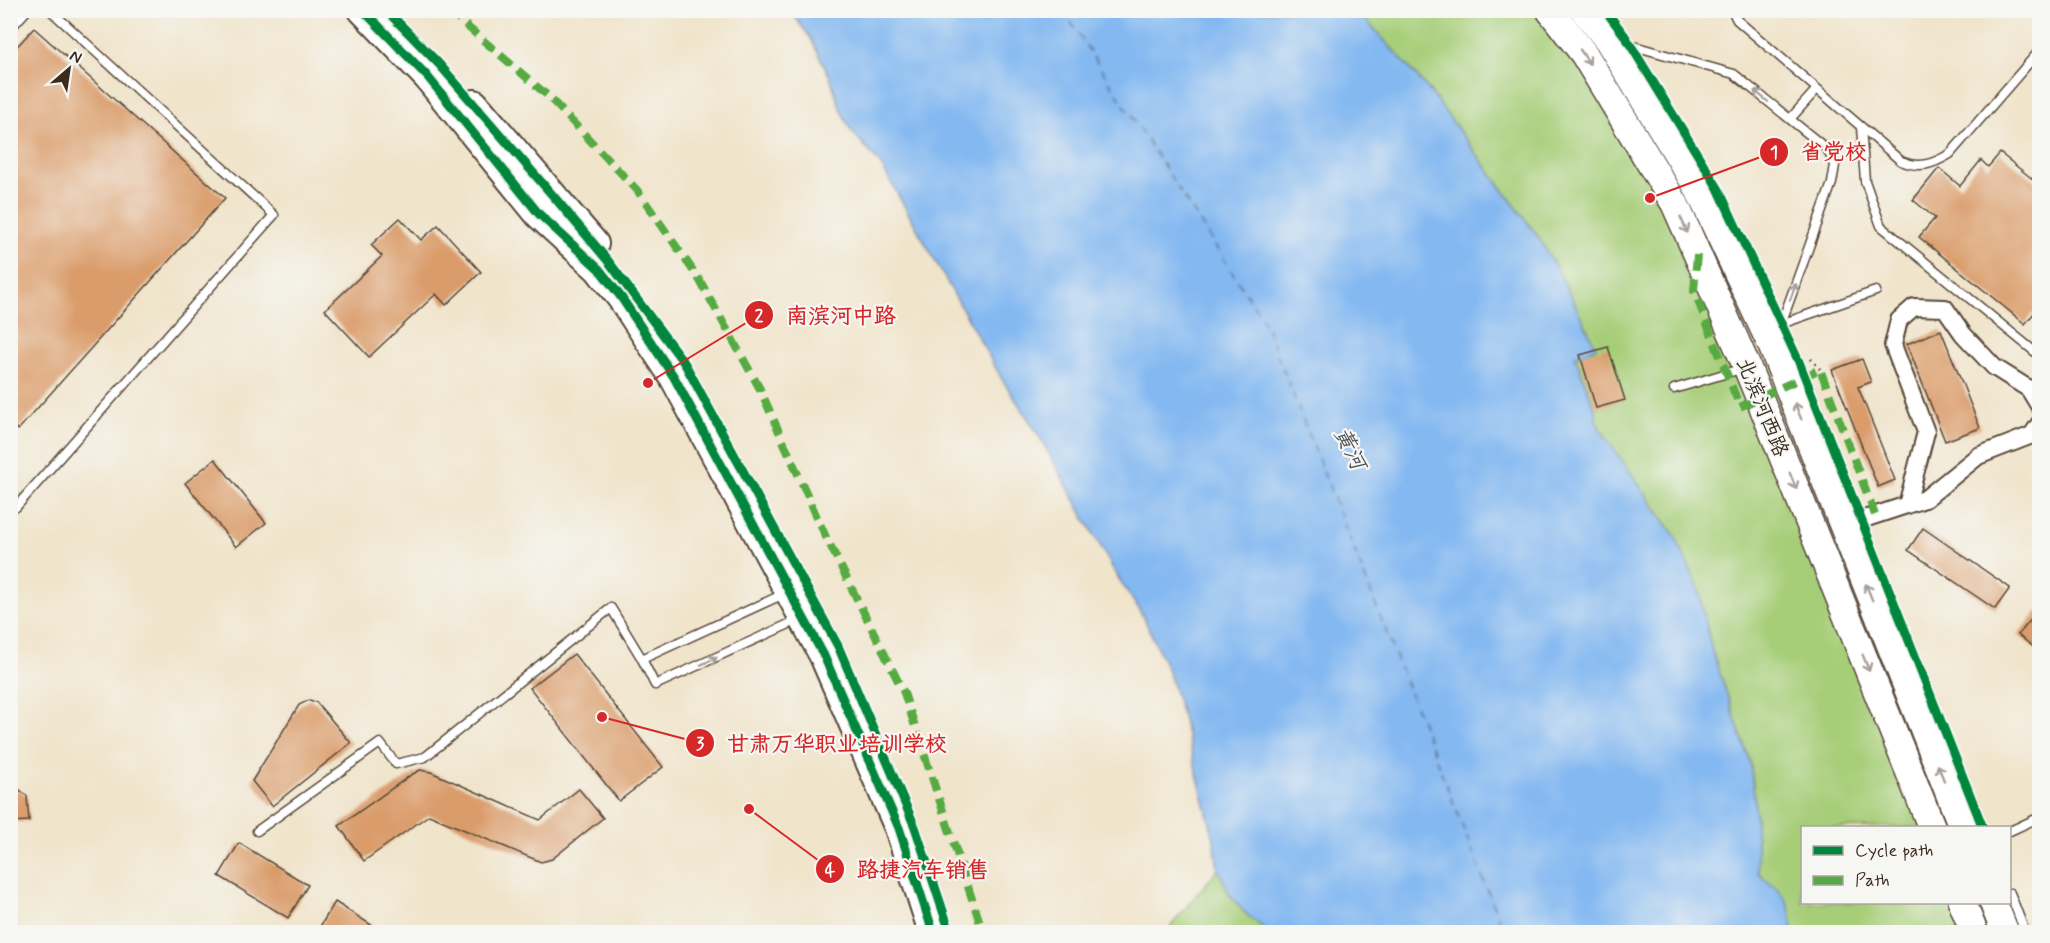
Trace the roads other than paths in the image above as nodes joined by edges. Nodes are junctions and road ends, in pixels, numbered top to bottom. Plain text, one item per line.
1 (27, 10) edge
2 (50, 10) edge
3 (363, 10) edge
4 (386, 10) edge
5 (1550, 10) edge
6 (1584, 10) edge
7 (1605, 10) edge
8 (1732, 10) edge
9 (10, 29) edge
10 (1619, 42) junction
11 (2040, 50) edge
12 (1817, 89) junction
13 (1790, 119) junction
14 (1861, 127) junction
15 (1876, 291) dead end
16 (1776, 335) junction
17 (2040, 356) edge
18 (1748, 367) junction
19 (1674, 389) dead end
20 (2040, 406) edge
21 (2040, 423) edge
22 (10, 502) edge
23 (1907, 505) junction
24 (1862, 520) junction
25 (789, 591) junction
26 (803, 617) junction
27 (642, 659) junction
28 (2040, 817) edge
29 (1931, 826) edge
30 (1962, 826) edge
31 (1982, 826) edge
32 (257, 831) dead end
33 (2011, 831) edge
34 (2011, 896) edge
35 (1962, 904) edge
36 (1993, 904) edge
37 (933, 933) edge
38 (950, 933) edge
39 (1974, 933) edge
40 (2005, 933) edge
41 (2025, 933) edge

1 - 9 lane
2 - 22 lane
3 - 25 highway
4 - 38 highway
5 -> 18 main road, 北滨河西路
6 - 10 main road, 北滨河西路
7 - 10 lane
8 - 12 lane
13 -> 10 lane
10 - 16 main road, 北滨河西路
11 - 14 lane
12 - 13 lane
12 - 14 lane
16 -> 13 lane
14 - 17 lane
15 - 16 lane
16 - 24 lane
30 -> 16 main road, 北滨河西路
18 - 19 lane
18 -> 29 main road, 北滨河西路
20 - 23 street
21 - 23 street
23 - 24 street
24 - 31 lane
25 - 26 highway
25 - 27 lane
27 -> 26 lane
26 - 37 highway
27 - 32 lane
28 - 33 lane
34 - 41 lane
35 - 39 main road
36 - 40 main road

